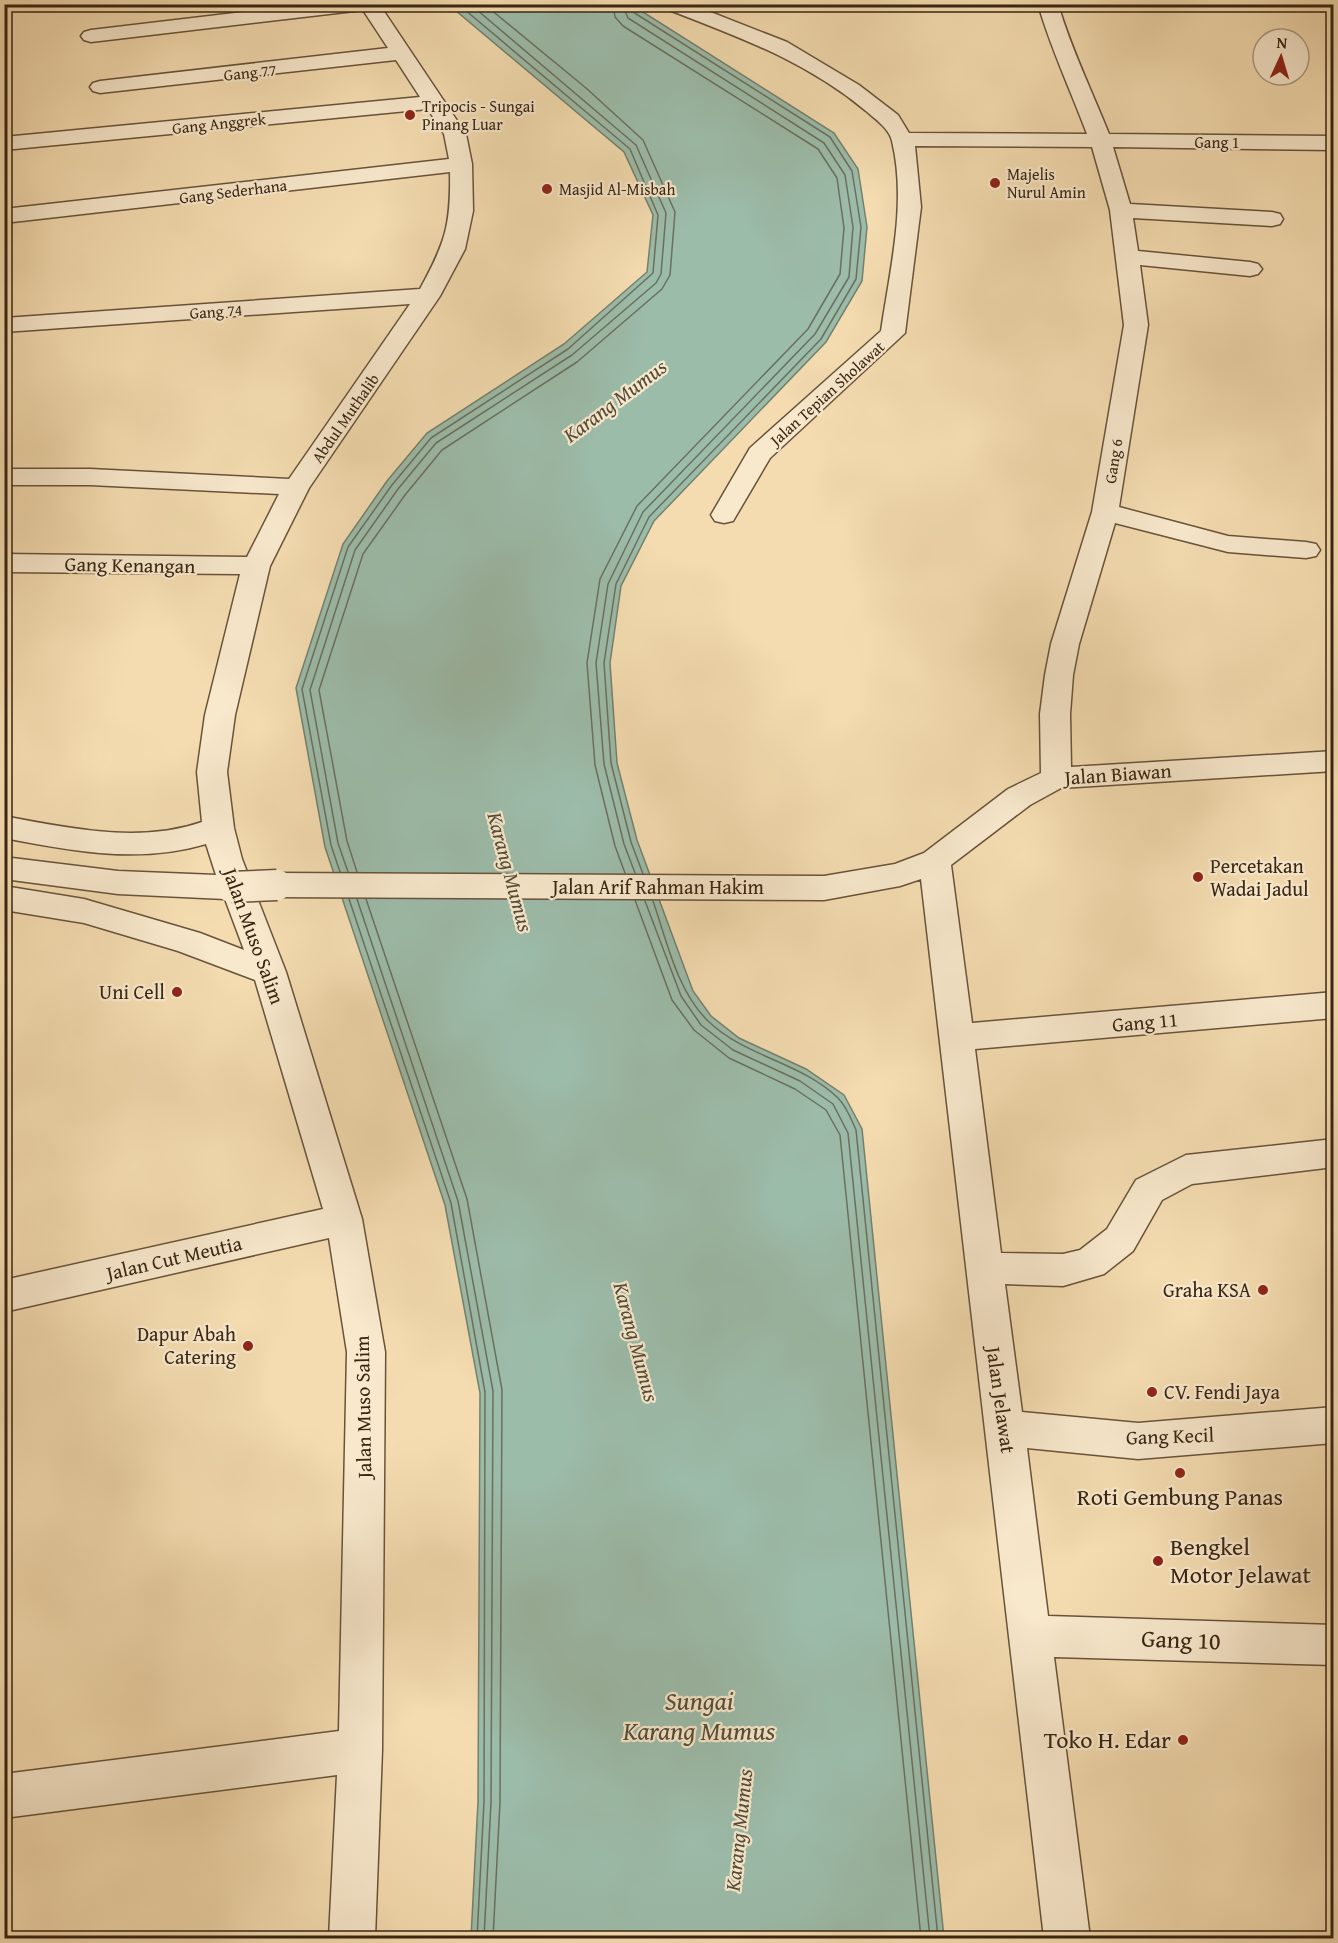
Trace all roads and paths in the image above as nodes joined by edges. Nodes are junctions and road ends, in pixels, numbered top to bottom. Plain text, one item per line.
1 (369, 4) edge
2 (671, 4) edge
3 (1048, 4) edge
4 (91, 36) dead end
5 (400, 53) junction
6 (100, 87) dead end
7 (433, 102) junction
8 (903, 139) junction
9 (1101, 142) junction
10 (1334, 143) edge
11 (4, 144) edge
12 (461, 164) junction
13 (1121, 210) junction
14 (4, 216) edge
15 (1272, 219) dead end
16 (1126, 257) junction
17 (1250, 269) dead end
18 (428, 296) junction
19 (4, 326) edge
20 (4, 477) edge
21 (296, 487) junction
22 (1105, 512) junction
23 (724, 515) dead end
24 (1306, 550) dead end
25 (4, 563) edge
26 (256, 566) junction
27 (1334, 761) edge
28 (1056, 778) junction
29 (4, 827) edge
30 (225, 858) junction
31 (935, 861) junction
32 (4, 868) edge
33 (824, 888) joint
34 (4, 898) edge
35 (269, 972) junction
36 (1334, 1005) edge
37 (957, 1037) junction
38 (1334, 1153) edge
39 (344, 1219) junction
40 (985, 1268) junction
41 (4, 1296) edge
42 (1334, 1425) edge
43 (1006, 1428) junction
44 (1028, 1636) junction
45 (1334, 1645) edge
46 (360, 1750) junction
47 (4, 1796) edge
48 (352, 1938) edge
49 (1067, 1938) edge

1 - 4 street
1 - 5 street, Abdul Muthalib
2 - 8 street
3 - 9 street
5 - 6 street, Gang 77
5 - 7 street, Abdul Muthalib
7 - 11 street, Gang Anggrek
7 - 12 street, Abdul Muthalib
8 - 9 street, Gang 1
8 - 23 street, Jalan Tepian Sholawat
9 - 10 street, Gang 1
9 - 13 street, Gang 6
12 - 14 street, Gang Sederhana
12 - 18 street, Abdul Muthalib
13 - 15 street
13 - 16 street, Gang 6
16 - 17 street
16 - 22 street, Gang 6
18 - 19 street, Gang 74
18 - 21 street, Abdul Muthalib
20 - 21 street
21 - 26 street, Abdul Muthalib
22 - 24 street
22 - 28 street, Gang 6
25 - 26 street, Gang Kenangan
26 - 30 street, Abdul Muthalib
27 - 28 street, Jalan Biawan
28 - 31 street, Jalan Biawan
29 - 30 street
30 - 32 street
30 - 33 street, Jalan Arif Rahman Hakim, bridge
30 - 35 street, Jalan Muso Salim
31 - 33 street, Jalan Biawan
31 - 37 street, Jalan Jelawat
34 - 35 street
35 - 39 street, Jalan Muso Salim
36 - 37 street, Gang 11
37 - 40 street, Jalan Jelawat
38 - 40 street
39 - 41 street, Jalan Cut Meutia
39 - 46 street, Jalan Muso Salim
40 - 43 street, Jalan Jelawat
42 - 43 street, Gang Kecil
43 - 44 street, Jalan Jelawat
44 - 45 street, Gang 10
44 - 49 street, Jalan Jelawat
46 - 47 street
46 - 48 street, Jalan Muso Salim

